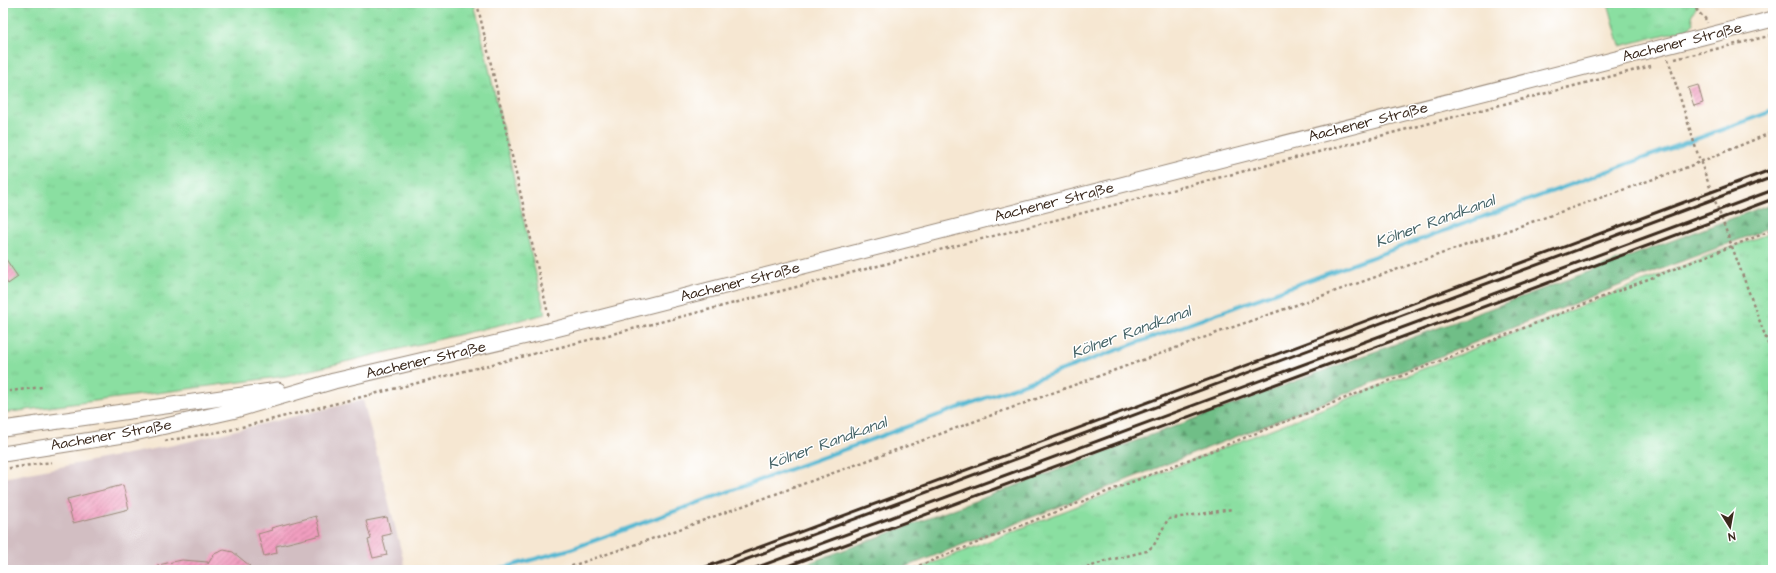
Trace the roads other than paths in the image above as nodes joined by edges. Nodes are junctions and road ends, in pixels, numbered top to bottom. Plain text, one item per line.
1 (1773, 19) edge
2 (334, 381) junction
3 (3, 428) edge
4 (3, 454) edge

1 - 2 main road, Aachener Straße
2 - 3 main road, Aachener Straße
2 - 4 main road, Aachener Straße

